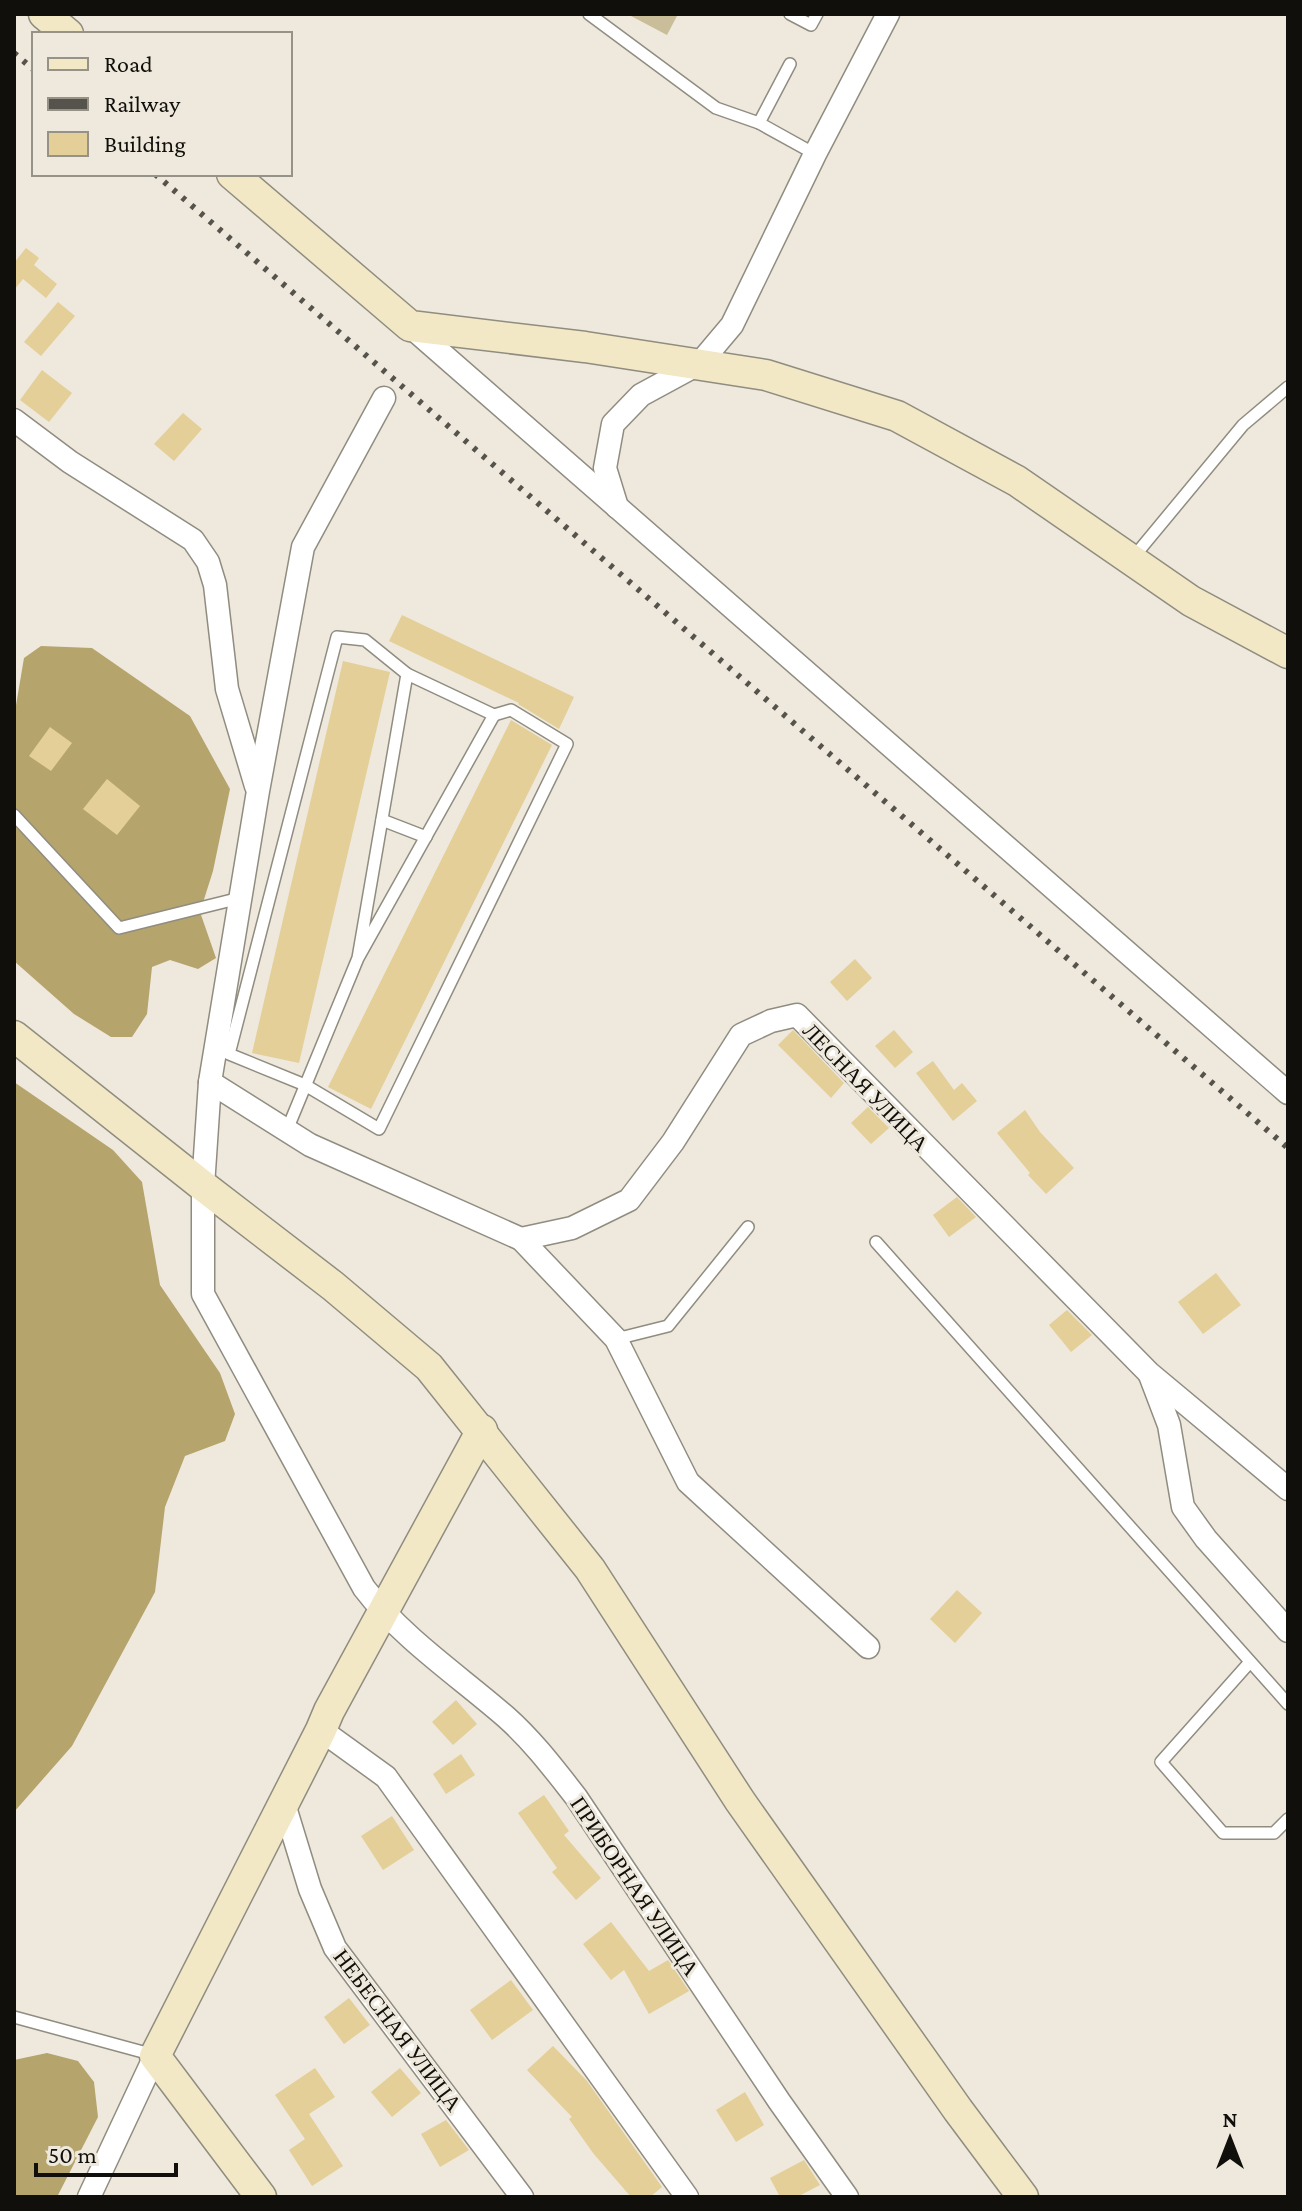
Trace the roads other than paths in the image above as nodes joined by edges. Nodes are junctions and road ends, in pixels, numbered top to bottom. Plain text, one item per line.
1 (44, 14) edge
2 (589, 14) edge
3 (790, 14) edge
4 (817, 14) edge
5 (888, 14) edge
6 (66, 32) edge
7 (790, 64) dead end
8 (759, 123) junction
9 (815, 154) junction
10 (234, 176) edge
11 (410, 326) junction
12 (700, 363) junction
13 (1288, 387) edge
14 (384, 398) dead end
15 (14, 420) edge
16 (617, 508) junction
17 (1131, 560) junction
18 (1288, 653) edge
19 (407, 674) junction
20 (494, 715) junction
21 (258, 791) junction
22 (14, 815) edge
23 (382, 820) junction
24 (426, 837) junction
25 (240, 898) junction
26 (358, 958) junction
27 (14, 1036) edge
28 (210, 1082) junction
29 (305, 1085) junction
30 (1288, 1093) edge
31 (287, 1130) junction
32 (203, 1186) junction
33 (748, 1227) dead end
34 (521, 1239) junction
35 (876, 1242) dead end
36 (616, 1339) junction
37 (1149, 1373) junction
38 (482, 1430) junction
39 (1288, 1489) edge
40 (382, 1611) junction
41 (1288, 1631) edge
42 (868, 1647) dead end
43 (1250, 1662) junction
44 (1288, 1704) edge
45 (321, 1730) junction
46 (284, 1804) junction
47 (1288, 1819) edge
48 (14, 2017) edge
49 (155, 2056) junction
50 (89, 2197) edge
51 (261, 2197) edge
52 (522, 2197) edge
53 (687, 2197) edge
54 (847, 2197) edge
55 (1023, 2197) edge

1 - 6 street
2 - 8 lane
3 - 4 lane
5 - 9 street
7 - 8 lane
8 - 9 lane
9 - 12 street
10 - 11 street
11 - 12 street
11 - 16 street
12 - 16 street
12 - 17 street
13 - 17 lane
14 - 21 street, ПРИБОРНАЯ УЛИЦА
15 - 21 street
16 - 30 street
17 - 18 street
19 - 20 lane
19 - 23 lane
19 - 29 lane
20 - 24 lane
20 - 29 lane
21 - 25 street, ПРИБОРНАЯ УЛИЦА
22 - 25 lane
23 - 24 lane
23 - 26 lane
24 - 26 lane
25 - 28 street, ПРИБОРНАЯ УЛИЦА
26 - 29 lane
27 - 32 street
28 - 31 street
28 - 32 street, ПРИБОРНАЯ УЛИЦА
29 - 31 lane
31 - 34 street
32 - 38 street
32 - 40 street, ПРИБОРНАЯ УЛИЦА
33 - 36 lane
34 - 36 street
34 - 37 street, ЛЕСНАЯ УЛИЦА
35 - 43 lane
36 - 42 street
37 - 39 street, ЛЕСНАЯ УЛИЦА
37 - 41 street
38 - 40 street
38 - 55 street
40 - 45 street
40 - 54 street, ПРИБОРНАЯ УЛИЦА
43 - 44 lane
43 - 47 lane
45 - 46 street
45 - 53 street
46 - 49 street
46 - 52 street, НЕБЕСНАЯ УЛИЦА
48 - 49 lane
49 - 50 street
49 - 51 street

